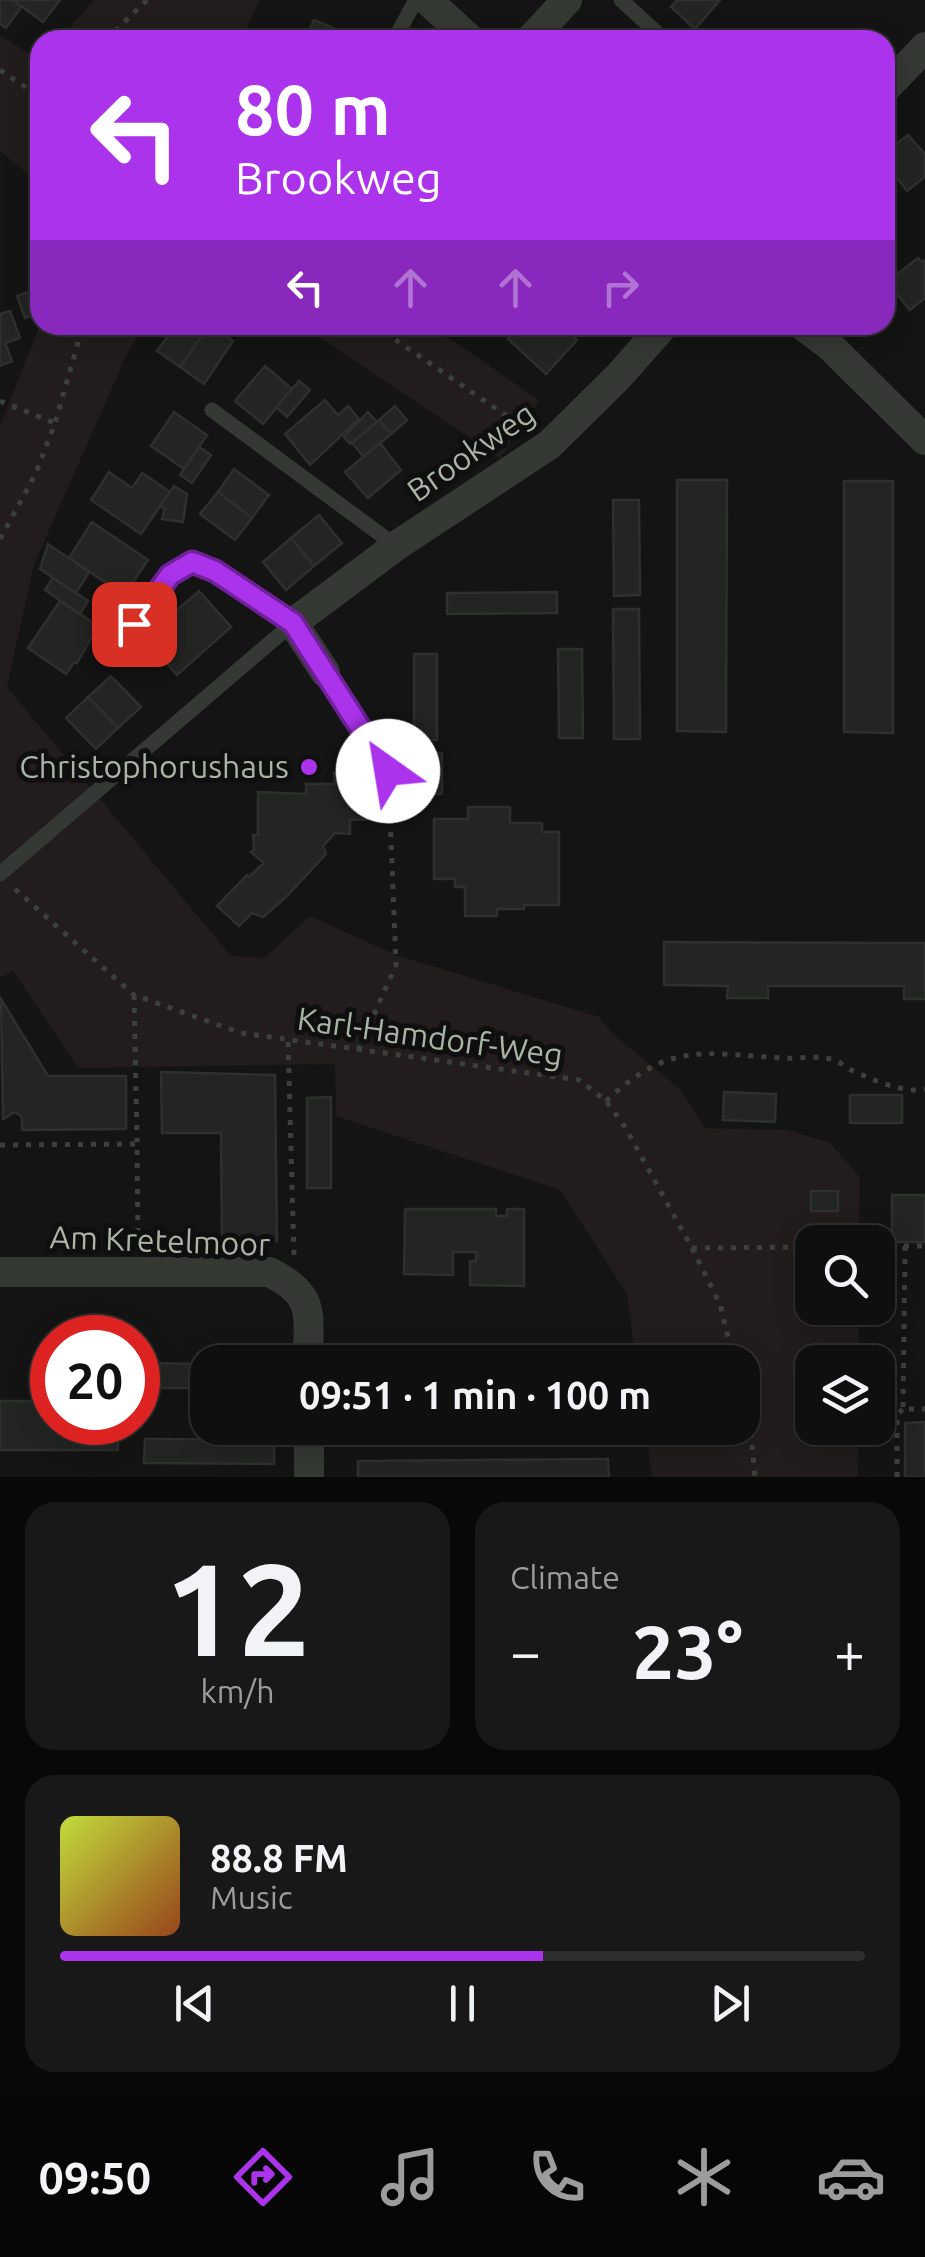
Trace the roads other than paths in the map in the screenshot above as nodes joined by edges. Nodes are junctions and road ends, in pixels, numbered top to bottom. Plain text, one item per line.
1 (416, 0) edge
2 (427, 0) edge
3 (567, 0) edge
4 (621, 0) edge
5 (400, 30) edge
6 (460, 30) edge
7 (539, 30) edge
8 (654, 30) edge
9 (925, 47) edge
10 (895, 78) edge
11 (655, 335) edge
12 (815, 335) edge
13 (212, 410) dead end
14 (925, 440) edge
15 (396, 546) junction
16 (293, 623) junction
17 (116, 649) dead end
18 (326, 672) joint
19 (388, 771) road end
20 (0, 874) edge
21 (0, 1272) edge
22 (308, 1345) edge
23 (309, 1445) edge
24 (309, 1477) edge

1 - 5 lane
2 - 6 street
3 - 7 street
4 - 8 lane
9 - 10 street
11 - 15 street, Brookweg
12 - 14 street
13 - 15 lane, Brookweg
15 - 16 street, Brookweg
16 - 17 lane
16 - 18 street
16 - 20 lane, Brookweg
18 - 19 lane
21 - 22 street, Am Kretelmoor
23 - 24 street

